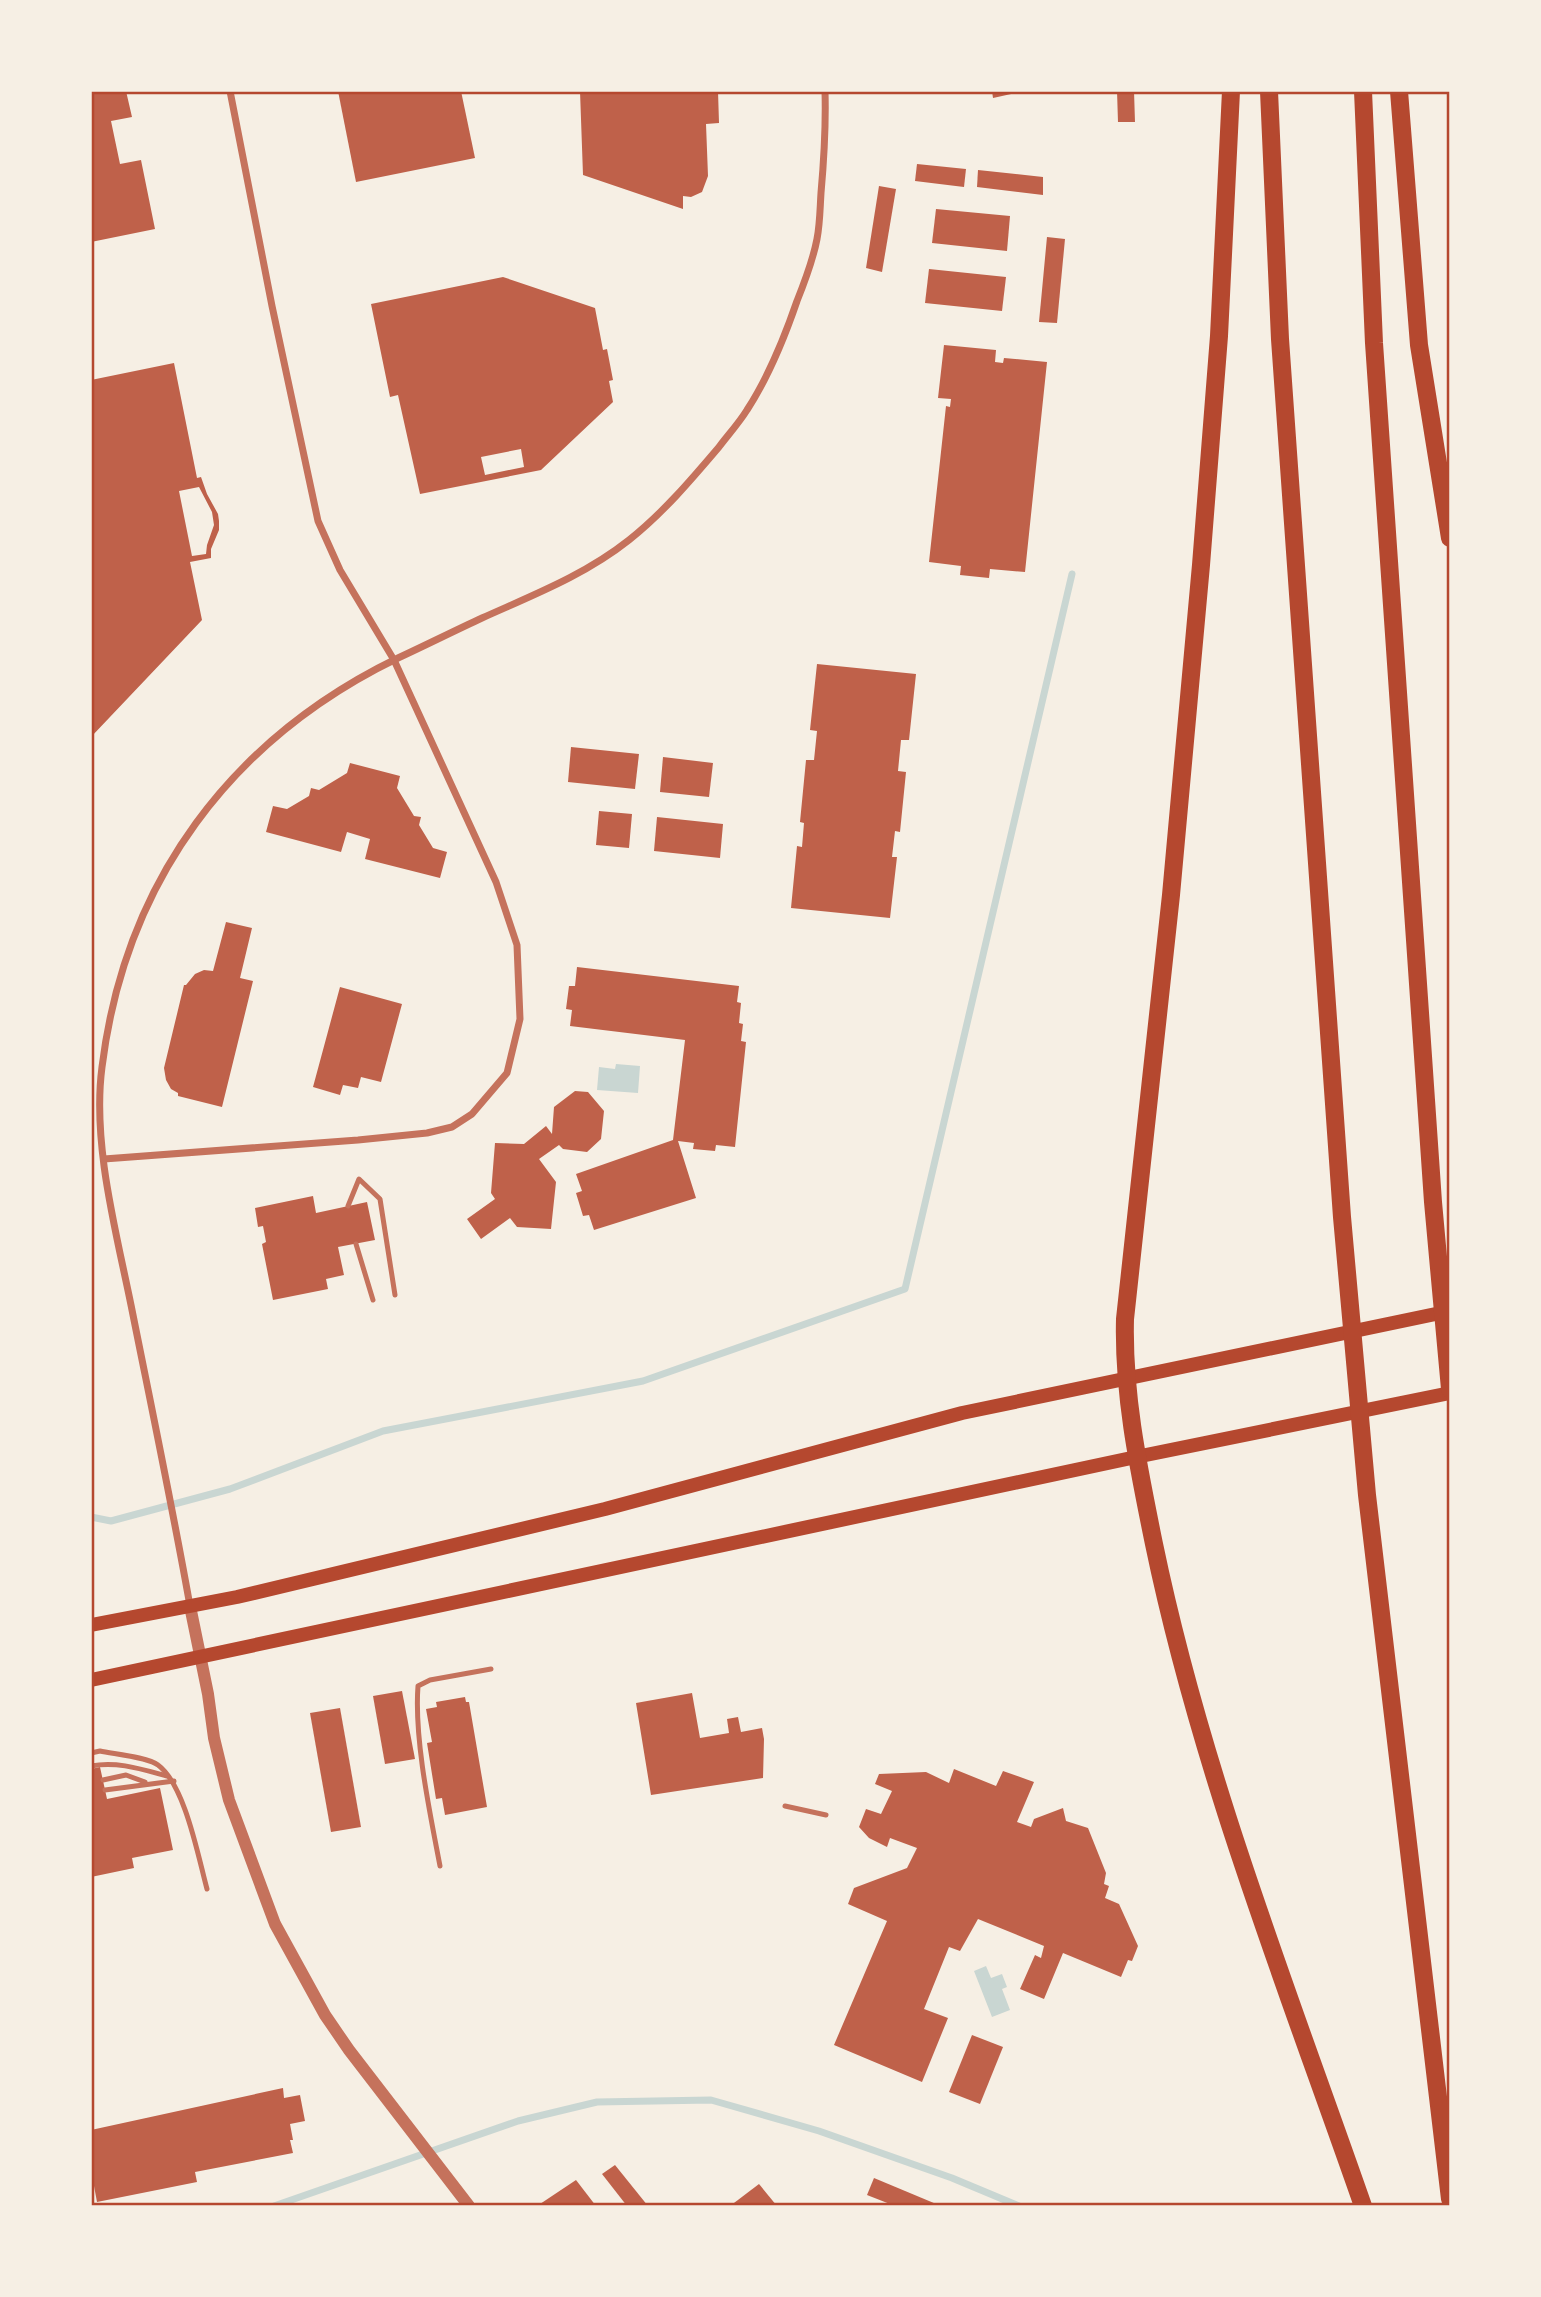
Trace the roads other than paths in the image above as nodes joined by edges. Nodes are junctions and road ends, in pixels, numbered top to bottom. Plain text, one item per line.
1 (230, 91) edge
2 (825, 91) edge
3 (1231, 91) edge
4 (1269, 91) edge
5 (1363, 91) edge
6 (1399, 91) edge
7 (1450, 538) edge
8 (394, 660) junction
9 (104, 1159) junction
10 (348, 1206) dead end
11 (356, 1244) dead end
12 (395, 1295) dead end
13 (373, 1300) dead end
14 (1450, 1311) edge
15 (1125, 1377) junction
16 (1450, 1391) edge
17 (1136, 1457) junction
18 (190, 1606) junction
19 (91, 1626) edge
20 (201, 1657) junction
21 (491, 1669) dead end
22 (91, 1680) edge
23 (91, 1753) edge
24 (91, 1766) edge
25 (172, 1779) junction
26 (103, 1780) dead end
27 (148, 1784) junction
28 (105, 1790) dead end
29 (785, 1807) dead end
30 (825, 1815) dead end
31 (440, 1866) dead end
32 (207, 1889) dead end
33 (1450, 2199) edge
34 (469, 2206) edge
35 (1363, 2206) edge

1 - 8 street
2 - 8 street
3 - 15 highway
4 - 33 highway
5 - 16 highway
6 - 7 highway
8 - 9 street
8 - 9 street
9 - 18 street
10 - 12 lane
11 - 13 lane
14 - 15 main road
15 - 17 highway
15 - 18 main road
16 - 17 main road
17 - 20 main road
17 - 35 highway
18 - 19 main road
18 - 20 street
20 - 22 main road
20 - 34 street
21 - 31 lane
23 - 25 lane
24 - 25 lane
25 - 27 lane
25 - 32 lane
26 - 27 lane
27 - 28 lane
29 - 30 lane

